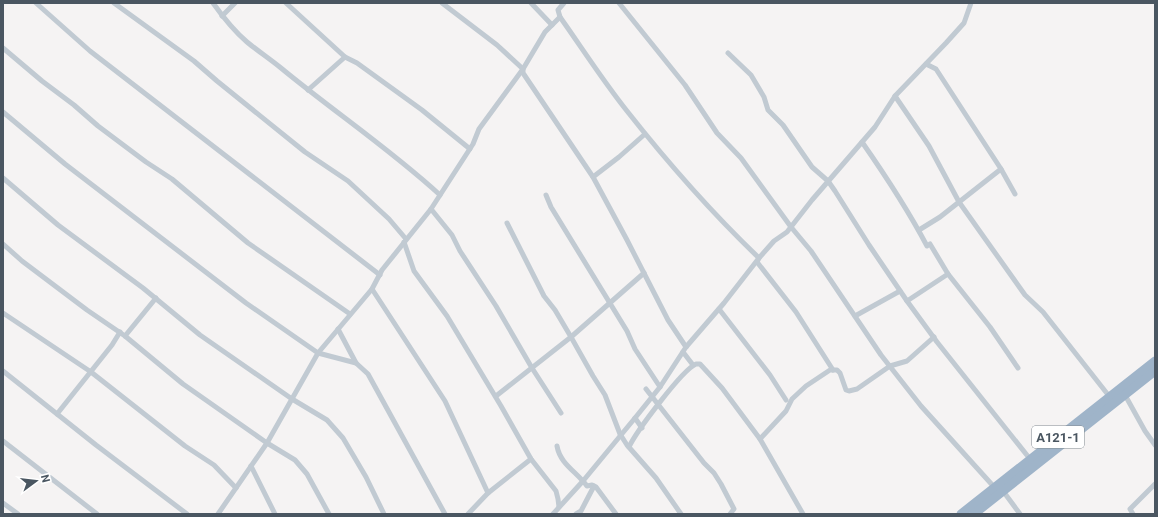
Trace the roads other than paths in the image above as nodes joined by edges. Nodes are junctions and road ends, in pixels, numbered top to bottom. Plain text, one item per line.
1 (36, 3) edge
2 (114, 3) edge
3 (213, 3) edge
4 (235, 3) edge
5 (286, 3) edge
6 (442, 3) edge
7 (532, 3) edge
8 (564, 3) edge
9 (619, 3) edge
10 (971, 3) edge
11 (222, 16) junction
12 (560, 17) junction
13 (552, 24) junction
14 (3, 48) edge
15 (728, 53) dead end
16 (345, 57) junction
17 (926, 64) junction
18 (523, 69) junction
19 (308, 90) junction
20 (895, 96) junction
21 (3, 112) edge
22 (645, 134) junction
23 (862, 142) junction
24 (470, 149) junction
25 (1001, 169) junction
26 (593, 177) junction
27 (3, 178) edge
28 (828, 181) junction
29 (1015, 194) dead end
30 (440, 195) junction
31 (546, 195) dead end
32 (959, 202) junction
33 (431, 209) junction
34 (507, 223) dead end
35 (791, 226) junction
36 (919, 230) junction
37 (405, 240) junction
38 (3, 244) edge
39 (759, 258) junction
40 (644, 273) junction
41 (948, 274) junction
42 (380, 275) junction
43 (372, 289) junction
44 (900, 291) junction
45 (156, 298) junction
46 (907, 301) junction
47 (610, 302) junction
48 (719, 309) junction
49 (3, 313) edge
50 (350, 314) junction
51 (854, 316) junction
52 (338, 329) junction
53 (120, 332) junction
54 (125, 336) junction
55 (571, 337) junction
56 (934, 337) junction
57 (686, 346) junction
58 (683, 352) junction
59 (318, 353) junction
60 (1155, 361) edge
61 (356, 363) junction
62 (693, 365) junction
63 (890, 366) junction
64 (532, 368) junction
65 (1018, 368) dead end
66 (833, 370) junction
67 (3, 371) edge
68 (1155, 371) edge
69 (91, 372) junction
70 (660, 387) junction
71 (646, 389) junction
72 (1125, 395) junction
73 (496, 396) junction
74 (1109, 396) junction
75 (652, 397) junction
76 (292, 398) junction
77 (786, 400) dead end
78 (659, 405) junction
79 (561, 413) dead end
80 (57, 414) junction
81 (635, 418) junction
82 (642, 428) junction
83 (620, 434) junction
84 (760, 439) junction
85 (3, 441) edge
86 (267, 443) junction
87 (1155, 445) edge
88 (557, 446) dead end
89 (629, 447) junction
90 (703, 456) dead end
91 (531, 459) junction
92 (1030, 459) junction
93 (251, 466) junction
94 (584, 481) junction
95 (1155, 484) edge
96 (587, 486) junction
97 (594, 486) junction
98 (236, 488) junction
99 (999, 489) junction
100 (591, 492) junction
101 (488, 493) junction
102 (3, 503) edge
103 (559, 507) junction
104 (18, 514) edge
105 (97, 514) edge
106 (187, 514) edge
107 (218, 514) edge
108 (276, 514) edge
109 (329, 514) edge
110 (384, 514) edge
111 (445, 514) edge
112 (468, 514) edge
113 (554, 514) edge
114 (576, 514) edge
115 (616, 514) edge
116 (681, 514) edge
117 (730, 514) edge
118 (803, 514) edge
119 (961, 514) edge
120 (974, 514) edge
121 (1020, 514) edge
122 (1133, 514) edge

1 - 42 street
2 - 37 street
3 - 11 street
4 - 11 street
5 - 16 street
6 - 18 street
7 - 13 street
8 - 12 street
9 - 35 street
10 - 17 street
11 - 19 street
12 - 13 street
12 - 22 street
13 - 18 street
14 - 50 street
15 - 28 street
16 - 19 street
16 - 24 street
17 - 20 street
17 - 25 street
18 - 24 street
18 - 26 street
19 - 30 street
20 - 23 street
20 - 32 street
21 - 59 street
22 - 26 street
22 - 39 street
23 - 28 street
23 - 36 street
24 - 30 street
25 - 29 street
25 - 32 street
26 - 40 street
27 - 45 street
28 - 35 street
28 - 44 street
30 - 33 street
31 - 47 street
32 - 36 street
32 - 74 street
33 - 37 street
33 - 64 street
34 - 55 street
35 - 39 street
35 - 51 street
36 - 41 street
37 - 42 street
37 - 73 street
38 - 53 street
39 - 48 street
39 - 66 street
40 - 47 street
40 - 57 street
41 - 46 street
41 - 65 street
42 - 43 street
43 - 50 street
43 - 101 street
44 - 46 street
44 - 51 street
45 - 54 street
45 - 76 street
46 - 56 street
47 - 55 street
47 - 70 street
48 - 57 street
48 - 77 street
49 - 69 street
50 - 52 street
51 - 63 street
52 - 59 street
52 - 61 street
53 - 54 street
53 - 69 street
54 - 86 street
55 - 64 street
55 - 83 street
56 - 63 street
56 - 92 street
57 - 58 street
58 - 62 street
58 - 70 street
59 - 61 street
59 - 76 street
60 - 74 highway, A121-1
61 - 111 street
62 - 78 street
62 - 84 street
63 - 66 street
63 - 99 street
64 - 73 street
64 - 79 street
66 - 84 street
67 - 80 street
68 - 72 highway, A121-1
69 - 80 street
69 - 98 street
70 - 75 street
71 - 78 street
71 - 90 street
71 - 117 street
72 - 87 street
72 - 99 highway, A121-1
73 - 91 street
74 - 92 highway, A121-1
75 - 78 street
75 - 81 street
76 - 86 street
76 - 110 street
78 - 82 street
80 - 106 street
81 - 82 street
81 - 83 street
82 - 89 street
83 - 89 street
83 - 94 street
84 - 118 street
85 - 105 street
86 - 93 street
86 - 109 street
88 - 94 street
89 - 116 street
91 - 101 street
91 - 103 street
92 - 99 highway, A121-1
93 - 98 street
93 - 108 street
94 - 96 street
94 - 103 street
95 - 122 street
96 - 97 street
96 - 100 street
97 - 100 street
97 - 115 street
98 - 107 street
99 - 119 highway, A121-1
99 - 120 highway, A121-1
99 - 121 street
100 - 114 street
101 - 112 street
102 - 104 street
103 - 113 street

